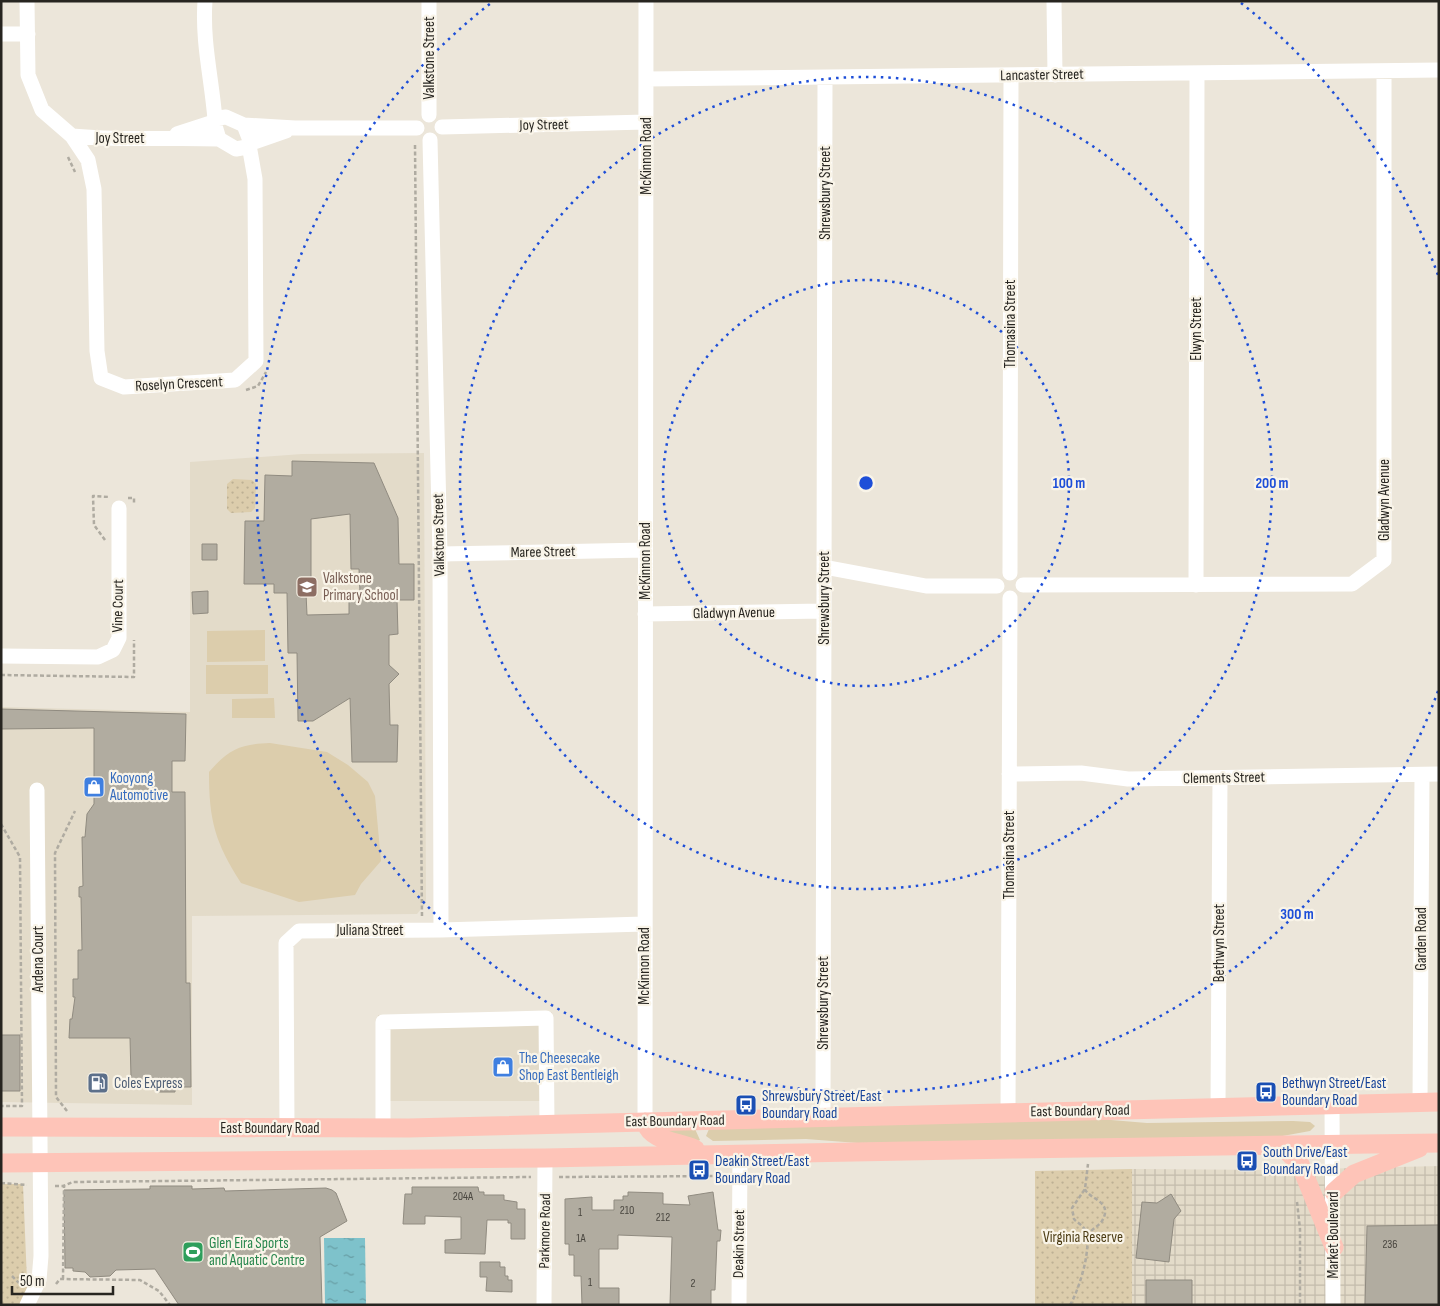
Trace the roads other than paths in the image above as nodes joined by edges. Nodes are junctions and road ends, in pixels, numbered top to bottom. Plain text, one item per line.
1 (27, 1) edge
2 (205, 1) edge
3 (429, 1) edge
4 (646, 1) edge
5 (1054, 1) edge
6 (1, 34) edge
7 (28, 34) junction
8 (1439, 70) edge
9 (1384, 71) junction
10 (1197, 73) junction
11 (1011, 75) junction
12 (1055, 75) junction
13 (825, 78) junction
14 (646, 80) junction
15 (429, 115) junction
16 (219, 120) junction
17 (646, 122) junction
18 (244, 125) junction
19 (442, 127) junction
20 (295, 128) junction
21 (72, 136) junction
22 (168, 137) junction
23 (420, 137) junction
24 (225, 143) junction
25 (250, 144) junction
26 (255, 180) junction
27 (124, 503) road end
28 (645, 550) junction
29 (440, 554) junction
30 (824, 567) junction
31 (1010, 573) junction
32 (1023, 585) junction
33 (1196, 585) junction
34 (998, 586) junction
35 (1010, 598) junction
36 (824, 611) junction
37 (645, 614) junction
38 (1, 656) edge
39 (1009, 774) junction
40 (1439, 774) edge
41 (1422, 775) junction
42 (1220, 778) junction
43 (37, 790) dead end
44 (644, 924) junction
45 (441, 930) junction
46 (1439, 1102) edge
47 (1420, 1103) junction
48 (1332, 1105) junction
49 (1218, 1107) junction
50 (1008, 1113) junction
51 (823, 1117) junction
52 (701, 1120) junction
53 (645, 1122) junction
54 (547, 1124) junction
55 (1, 1127) edge
56 (38, 1128) junction
57 (287, 1128) junction
58 (383, 1128) junction
59 (1434, 1144) edge
60 (1333, 1145) junction
61 (1282, 1146) junction
62 (708, 1154) junction
63 (740, 1154) junction
64 (545, 1158) junction
65 (1, 1163) edge
66 (39, 1163) junction
67 (1334, 1192) junction
68 (1334, 1247) junction
69 (27, 1305) edge
70 (544, 1305) edge
71 (739, 1305) edge
72 (1333, 1305) edge

1 - 7 street
2 - 16 street
3 - 15 street, Valkstone Street
4 - 14 street, McKinnon Road
5 - 12 street
6 - 7 street
7 - 21 street
8 - 9 street, Lancaster Street
9 - 10 street, Lancaster Street
9 - 33 street, Gladwyn Avenue
10 - 12 street, Lancaster Street
10 - 33 street, Elwyn Street
11 - 12 street, Lancaster Street
11 - 13 street, Lancaster Street
11 - 31 street, Thomasina Street
13 - 14 street, Lancaster Street
13 - 30 street, Shrewsbury Street
14 - 17 street, McKinnon Road
15 - 19 street
15 - 23 street
16 - 18 street
16 - 22 street, Joy Street
16 - 24 street
17 - 19 street, Joy Street
17 - 28 street, McKinnon Road
18 - 20 street
18 - 25 street, Roselyn Crescent
19 - 23 street
20 - 23 street
20 - 25 street
21 - 22 street, Joy Street
21 - 26 street, Roselyn Crescent
22 - 24 street, Joy Street
23 - 29 street, Valkstone Street
24 - 25 street, Joy Street
24 - 26 street
25 - 26 street, Roselyn Crescent
27 - 38 street, Vine Court
28 - 29 street, Maree Street
28 - 37 street, McKinnon Road
29 - 45 street, Valkstone Street
30 - 34 street
30 - 36 street, Shrewsbury Street
31 - 32 street
31 - 34 street
32 - 33 street, Gladwyn Avenue
32 - 35 street
34 - 35 street
35 - 39 street, Thomasina Street
36 - 37 street, Gladwyn Avenue
36 - 51 street, Shrewsbury Street
37 - 44 street, McKinnon Road
39 - 42 street, Clements Street
39 - 50 street, Thomasina Street
40 - 41 street, Clements Street
41 - 42 street, Clements Street
41 - 47 street, Garden Road
42 - 49 street, Bethwyn Street
43 - 56 street, Ardena Court
44 - 45 street, Juliana Street
44 - 53 street, McKinnon Road
45 - 57 street, Juliana Street
46 - 47 main road, East Boundary Road
47 - 48 main road, East Boundary Road
48 - 49 main road, East Boundary Road
48 - 60 street, Market Boulevard
49 - 50 main road, East Boundary Road
50 - 51 main road, East Boundary Road
51 - 52 main road, East Boundary Road
52 - 53 main road, East Boundary Road
52 - 62 main road
53 - 54 main road, East Boundary Road
53 - 62 main road
54 - 58 main road, East Boundary Road
54 - 58 street
55 - 56 main road, East Boundary Road
56 - 57 main road, East Boundary Road
56 - 66 street, Ardena Court
57 - 58 main road, East Boundary Road
59 - 60 main road, East Boundary Road
59 - 67 main road
60 - 61 main road, East Boundary Road
60 - 67 street, Market Boulevard
61 - 63 main road, East Boundary Road
61 - 68 main road
62 - 63 main road, East Boundary Road
62 - 64 main road, East Boundary Road
63 - 71 street, Deakin Street
64 - 66 main road, East Boundary Road
64 - 70 street, Parkmore Road
65 - 66 main road, East Boundary Road
66 - 69 street, Ardena Court
67 - 68 street, Market Boulevard
68 - 72 street, Market Boulevard

